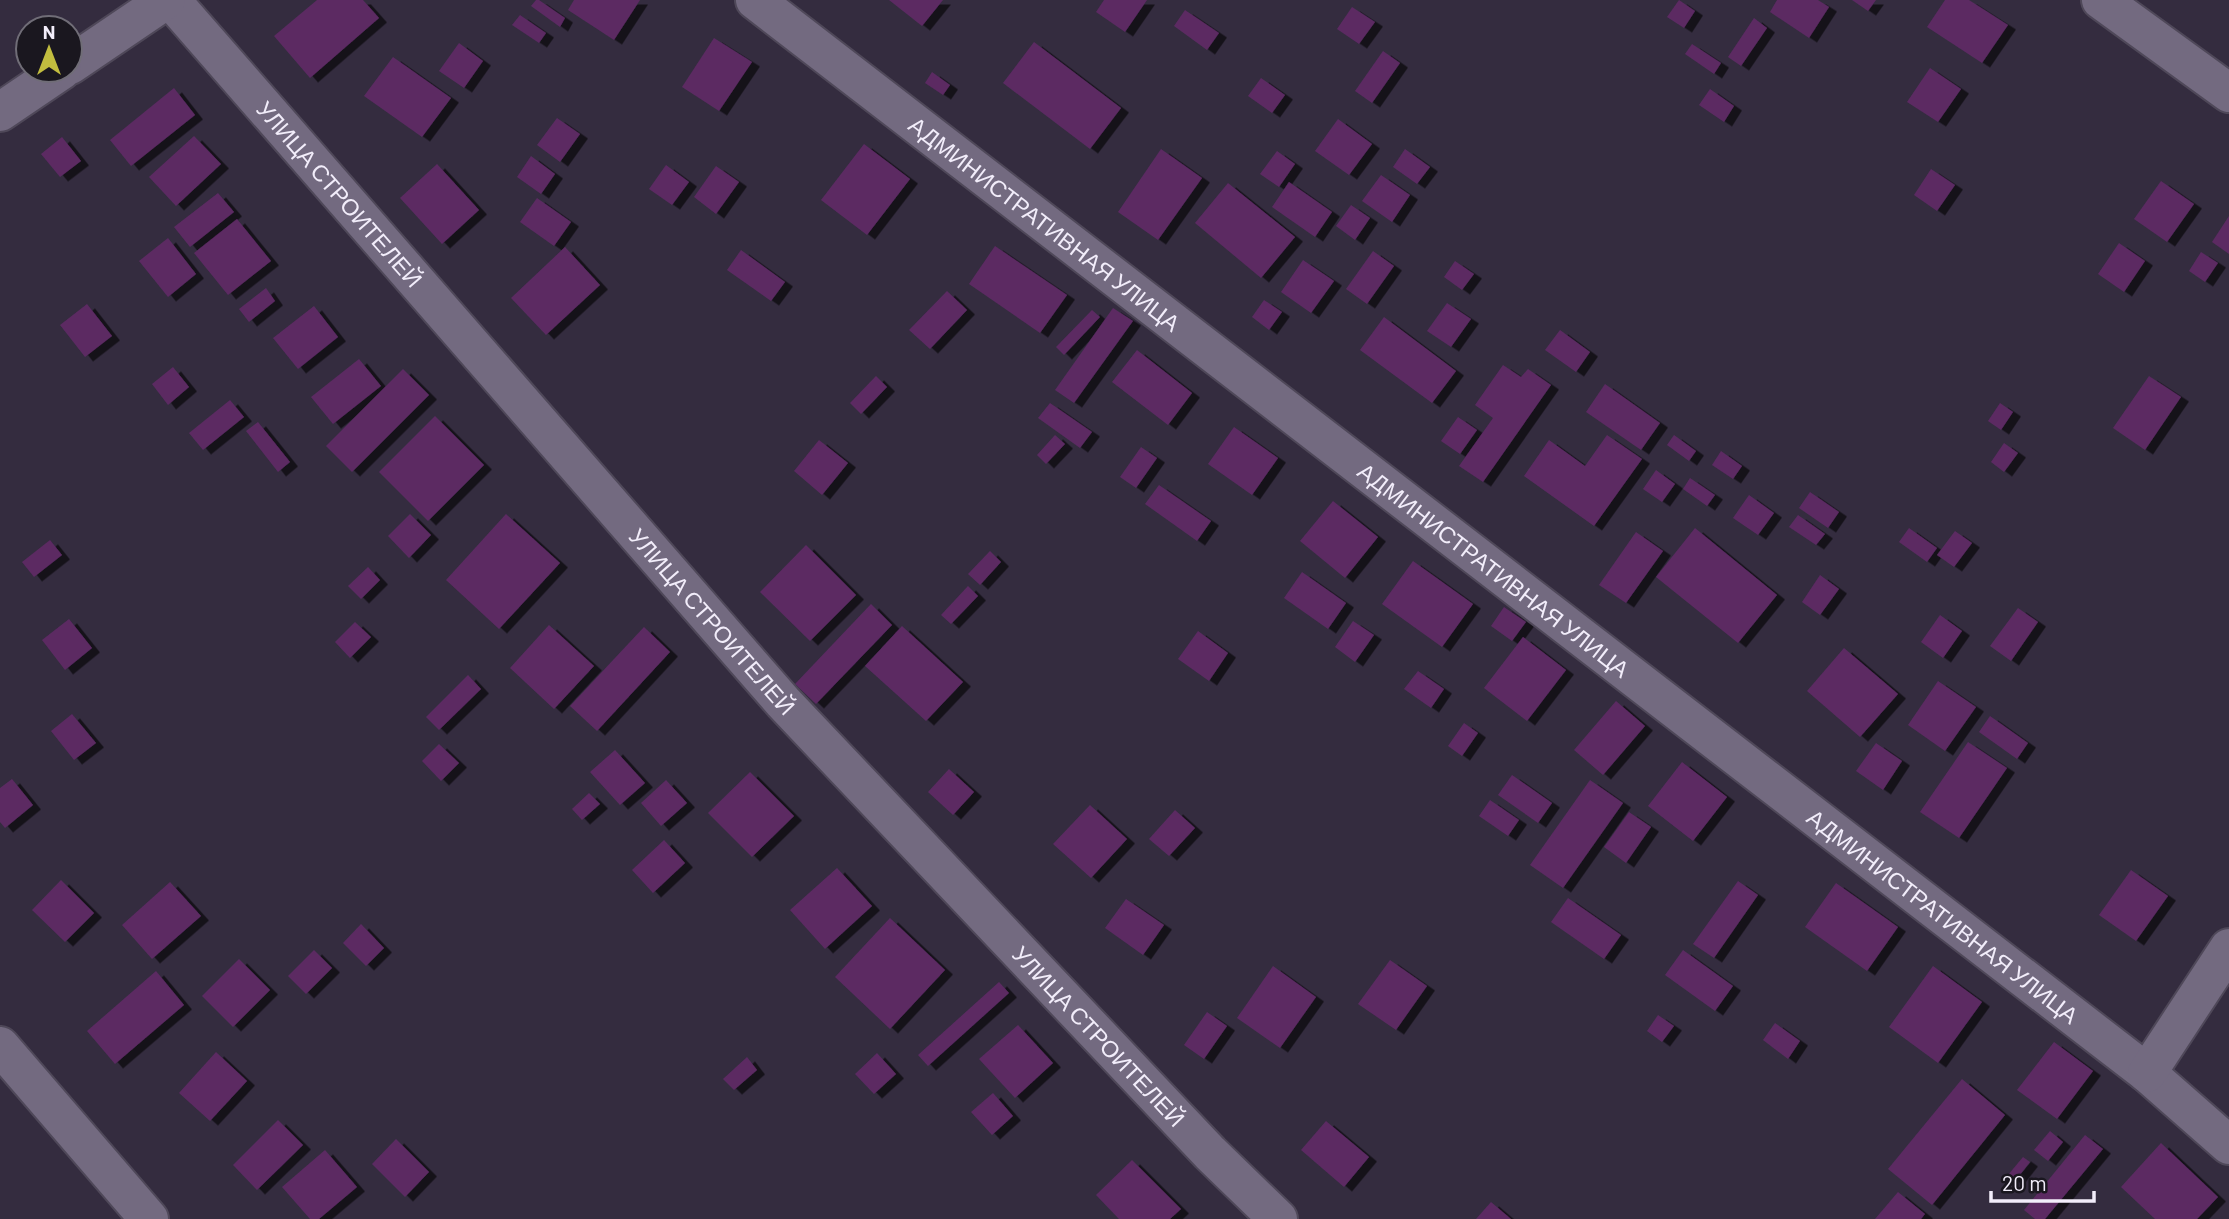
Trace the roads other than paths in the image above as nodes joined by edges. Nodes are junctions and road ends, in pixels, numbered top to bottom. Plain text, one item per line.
1 (166, 0) edge
2 (171, 0) edge
3 (754, 0) edge
4 (2101, 0) edge
5 (84, 56) edge
6 (41, 84) edge
7 (2229, 93) edge
8 (0, 112) edge
9 (2229, 948) edge
10 (0, 1046) edge
11 (2147, 1073) junction
12 (2229, 1145) edge
13 (149, 1219) edge
14 (1278, 1219) edge

1 - 5 street
2 - 14 street, УЛИЦА СТРОИТЕЛЕЙ
3 - 11 street, АДМИНИСТРАТИВНАЯ УЛИЦА
4 - 7 street
6 - 8 street
9 - 11 street
10 - 13 street
11 - 12 street, АДМИНИСТРАТИВНАЯ УЛИЦА

